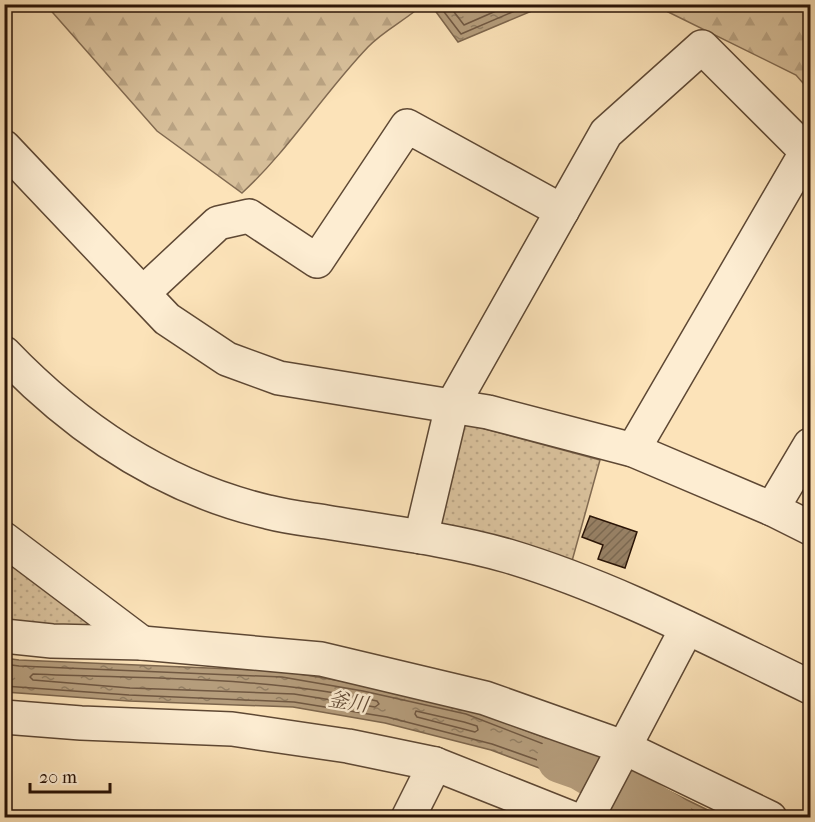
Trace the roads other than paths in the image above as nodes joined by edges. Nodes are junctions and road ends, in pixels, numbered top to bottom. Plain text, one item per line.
1 (4, 147) edge
2 (809, 153) edge
3 (562, 211) junction
4 (143, 293) junction
5 (9, 366) edge
6 (453, 406) junction
7 (810, 445) edge
8 (633, 450) junction
9 (772, 509) junction
10 (810, 528) edge
11 (421, 537) junction
12 (4, 539) edge
13 (687, 628) junction
14 (4, 636) edge
15 (142, 643) junction
16 (810, 687) edge
17 (4, 717) edge
18 (620, 752) junction
19 (435, 764) junction
20 (582, 816) edge
21 (408, 818) edge
22 (770, 818) edge

1 - 4 street
2 - 3 street
2 - 8 street
3 - 4 street
3 - 6 street
4 - 6 street
5 - 11 street
6 - 8 street
6 - 11 street
7 - 9 street
8 - 9 street
9 - 10 street
11 - 13 street
12 - 15 street
13 - 16 street
13 - 18 street
14 - 15 street
15 - 18 street
17 - 19 street
18 - 20 street
18 - 22 street
19 - 20 street
19 - 21 street

